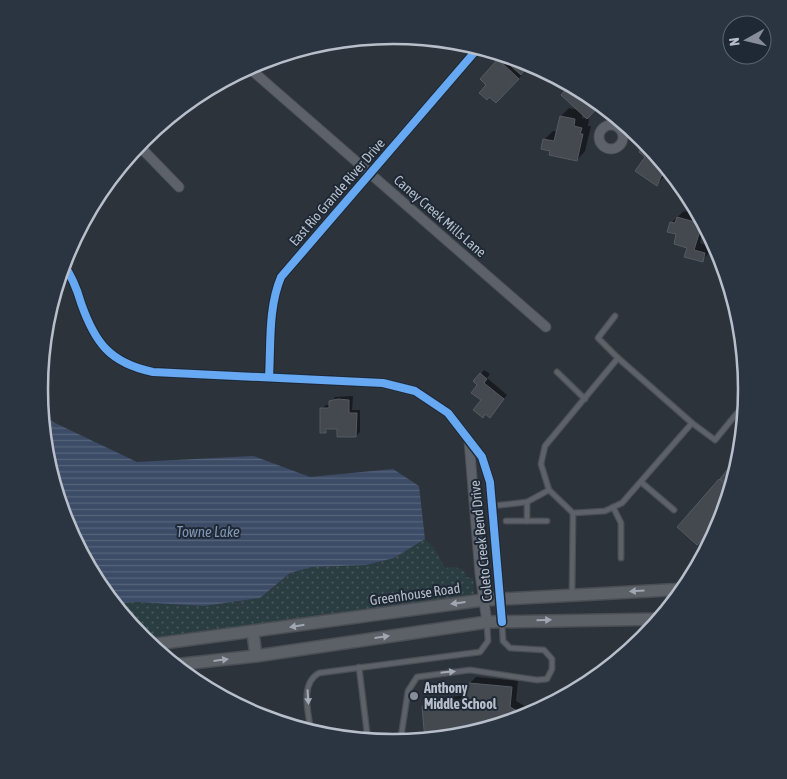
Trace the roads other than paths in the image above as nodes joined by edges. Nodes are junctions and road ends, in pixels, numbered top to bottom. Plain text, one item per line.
1 (473, 53) edge
2 (255, 73) edge
3 (144, 150) edge
4 (370, 173) junction
5 (179, 187) dead end
6 (68, 273) edge
7 (615, 316) dead end
8 (546, 327) dead end
9 (618, 358) junction
10 (557, 372) dead end
11 (269, 377) junction
12 (585, 399) junction
13 (738, 412) dead end
14 (692, 423) junction
15 (469, 440) junction
16 (641, 482) junction
17 (548, 490) junction
18 (527, 502) junction
19 (492, 506) junction
20 (475, 507) junction
21 (613, 507) junction
22 (674, 510) dead end
23 (573, 513) junction
24 (506, 521) dead end
25 (528, 521) junction
26 (547, 521) dead end
27 (621, 558) dead end
28 (676, 589) edge
29 (572, 594) junction
30 (500, 599) junction
31 (483, 600) junction
32 (651, 619) edge
33 (486, 622) junction
34 (502, 622) junction
35 (253, 633) junction
36 (161, 645) edge
37 (256, 656) junction
38 (183, 664) edge
39 (359, 668) junction
40 (311, 725) edge
41 (367, 734) edge
42 (401, 735) edge

1 - 4 street, East Rio Grande River Drive
2 - 4 street, Caney Creek Mills Lane
3 - 5 street
4 - 8 street, Caney Creek Mills Lane
4 - 11 street, East Rio Grande River Drive
6 - 11 street, Coleto Creek Bend Drive
7 - 9 lane
9 - 12 lane
9 - 14 lane
10 - 12 lane
11 - 15 street, Coleto Creek Bend Drive
12 - 17 lane
13 - 14 lane
14 - 16 lane
15 - 19 street, Coleto Creek Bend Drive
15 - 20 street, Coleto Creek Bend Drive
16 - 21 lane
16 - 22 lane
17 - 18 lane
17 - 23 lane
18 - 19 lane
18 - 25 lane
19 - 20 street, Coleto Creek Bend Drive
19 - 30 street, Coleto Creek Bend Drive
20 - 31 street, Coleto Creek Bend Drive
21 - 23 lane
21 - 27 lane
23 - 29 lane
24 - 25 lane
25 - 26 lane
28 -> 29 main road, Greenhouse Road
29 - 30 main road, Greenhouse Road
30 - 31 main road, Greenhouse Road
30 - 34 street, Coleto Creek Bend Drive
31 - 33 street, Coleto Creek Bend Drive
31 -> 35 main road, Greenhouse Road
34 -> 32 main road
33 - 34 main road
37 -> 33 main road
33 - 39 lane
42 -> 34 lane
35 - 36 main road, Greenhouse Road
35 - 37 main road
38 -> 37 main road
39 -> 40 lane
39 - 41 lane

